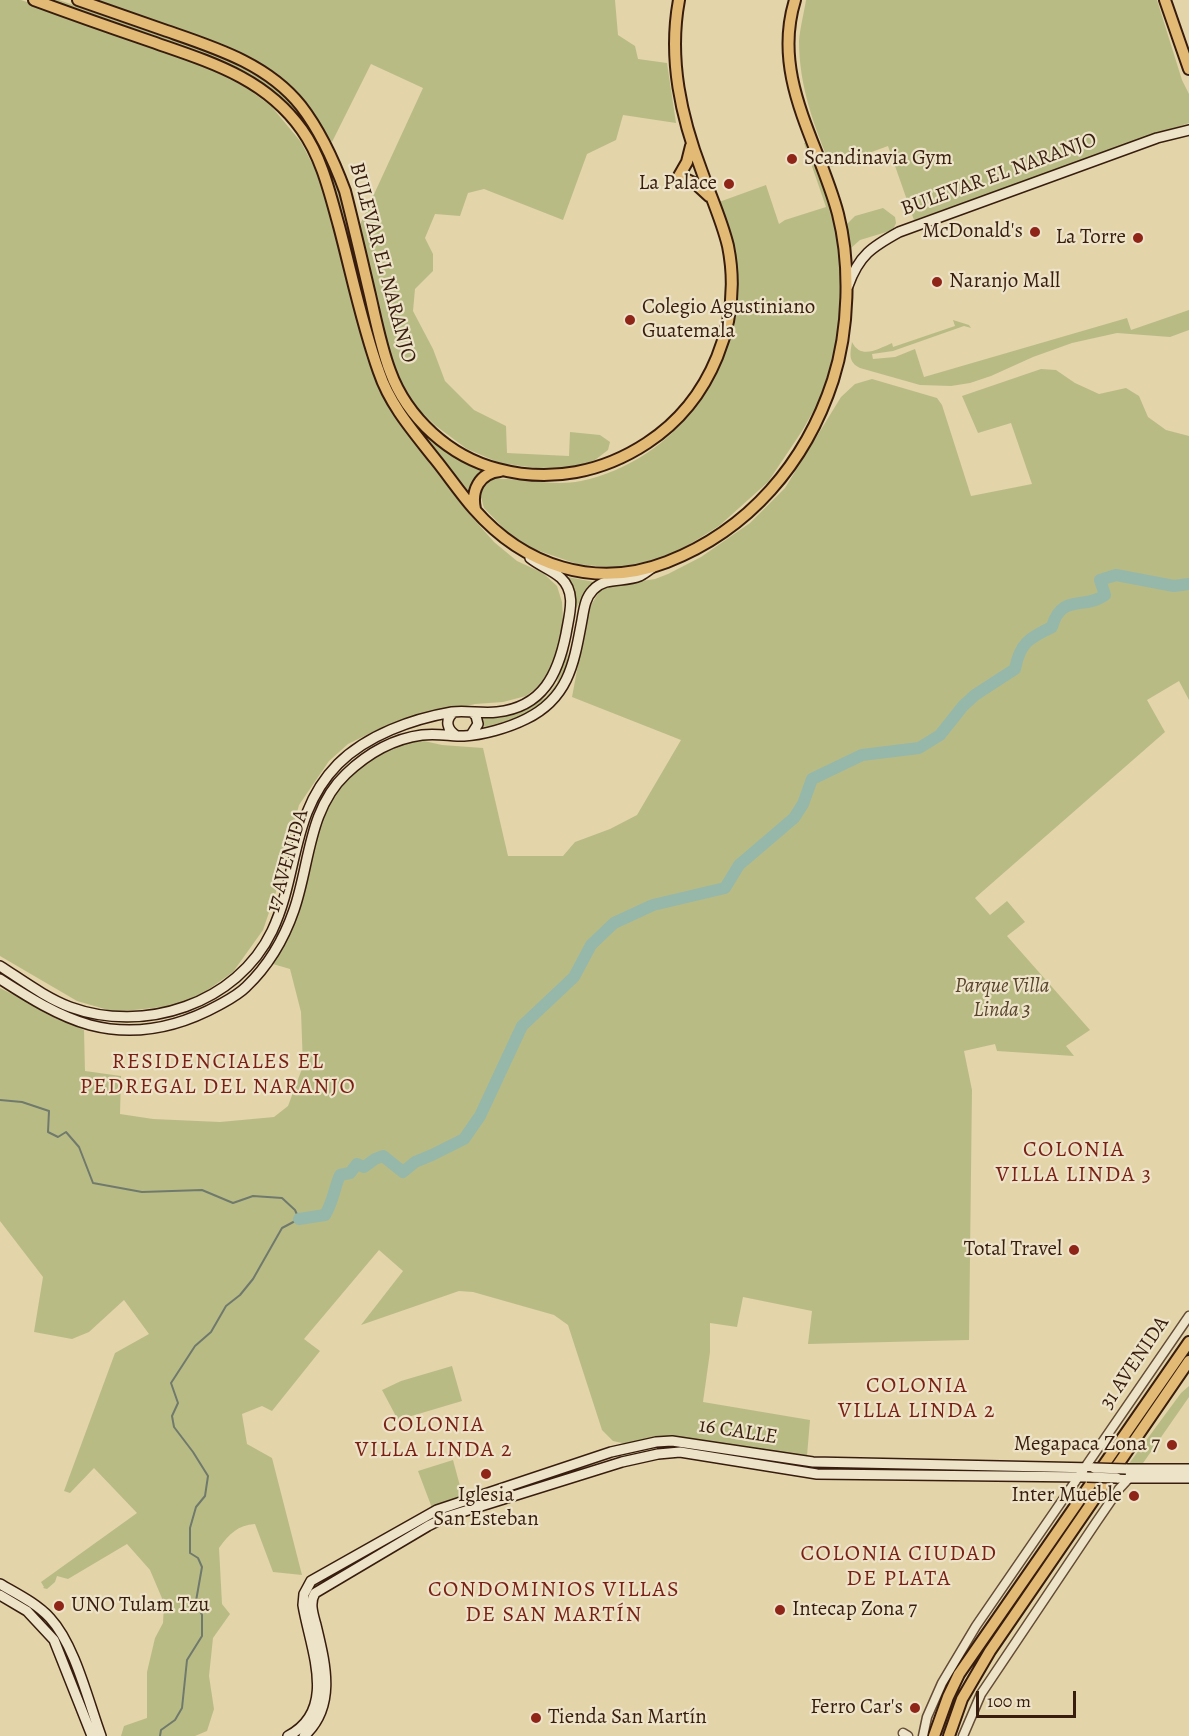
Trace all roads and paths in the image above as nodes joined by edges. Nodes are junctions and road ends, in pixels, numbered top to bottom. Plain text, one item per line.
1 (34, 0) edge
2 (78, 0) edge
3 (679, 0) edge
4 (795, 0) edge
5 (1166, 0) edge
6 (1189, 69) edge
7 (1189, 130) edge
8 (691, 143) junction
9 (712, 199) junction
10 (846, 290) junction
11 (503, 471) junction
12 (475, 510) junction
13 (524, 552) junction
14 (652, 568) junction
15 (454, 712) junction
16 (472, 712) junction
17 (471, 735) junction
18 (457, 736) junction
19 (0, 966) edge
20 (0, 979) edge
21 (1189, 1316) edge
22 (1189, 1342) edge
23 (1189, 1360) edge
24 (1189, 1378) edge
25 (1166, 1395) junction
26 (1189, 1471) edge
27 (1087, 1473) junction
28 (1128, 1473) junction
29 (0, 1584) edge
30 (0, 1595) edge
31 (925, 1734) edge
32 (92, 1736) edge
33 (101, 1736) edge
34 (288, 1736) edge
35 (304, 1736) edge
36 (949, 1736) edge
37 (963, 1736) edge

1 - 12 main road, BULEVAR EL NARANJO
2 - 11 main road, BULEVAR EL NARANJO
3 - 8 main road, BULEVAR EL NARANJO
4 - 10 main road, BULEVAR EL NARANJO
5 - 6 main road
7 - 10 main road, BULEVAR EL NARANJO
8 - 9 main road, BULEVAR EL NARANJO
8 - 9 main road
9 - 11 main road, BULEVAR EL NARANJO
10 - 14 main road, BULEVAR EL NARANJO
11 - 12 main road
12 - 13 main road, BULEVAR EL NARANJO
13 - 14 main road, BULEVAR EL NARANJO
13 - 16 main road, 17 AVENIDA
14 - 17 main road, 17 AVENIDA
15 - 16 main road, 17 AVENIDA
15 - 18 main road
15 - 19 main road, 17 AVENIDA
16 - 17 main road
17 - 18 main road, 17 AVENIDA
18 - 20 main road, 17 AVENIDA
21 - 27 street, 31 AVENIDA
22 - 31 main road
23 - 25 main road
24 - 25 main road
25 - 36 main road
26 - 28 main road, 16 CALLE
27 - 28 main road, 16 CALLE, bridge
27 - 28 main road, 16 CALLE, bridge
27 - 31 street, 31 AVENIDA
27 - 34 main road, 16 CALLE
27 - 35 main road, 16 CALLE
28 - 37 street
29 - 33 main road
30 - 32 main road

